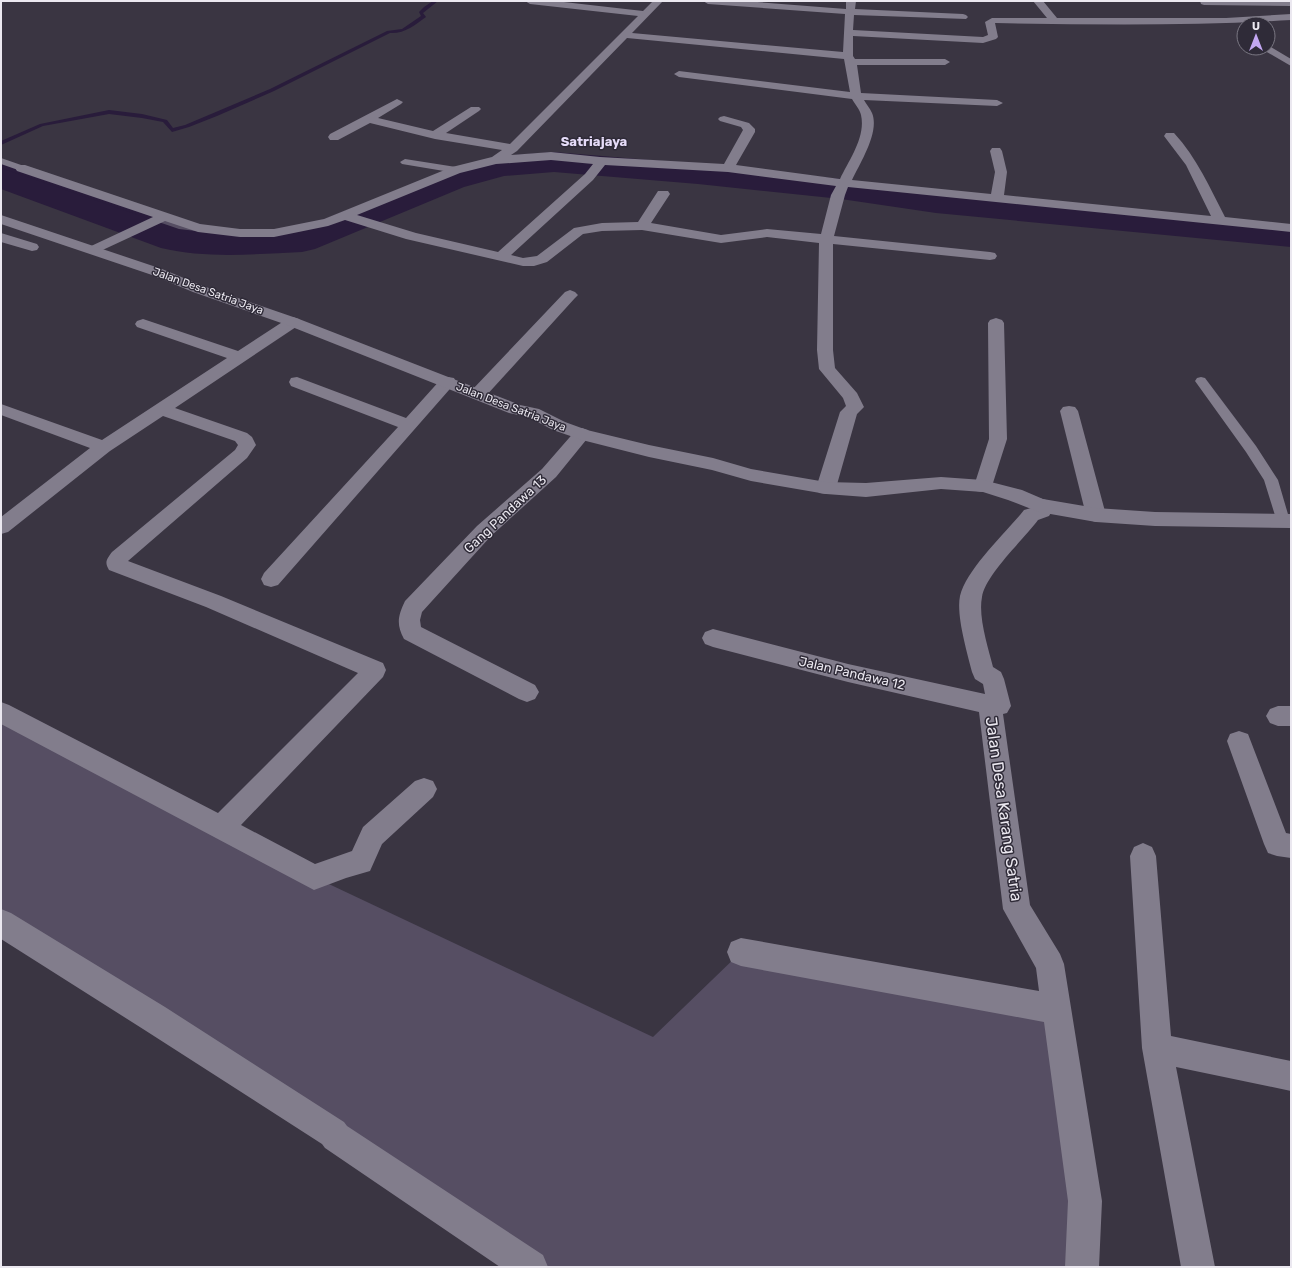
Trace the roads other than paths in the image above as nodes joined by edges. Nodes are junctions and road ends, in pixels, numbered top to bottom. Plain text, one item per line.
1 (530, 1) edge
2 (658, 1) edge
3 (708, 1) edge
4 (1038, 1) edge
5 (1203, 1) edge
6 (1291, 3) edge
7 (851, 6) edge
8 (646, 14) junction
9 (963, 17) dead end
10 (1291, 17) edge
11 (1226, 20) junction
12 (1054, 21) junction
13 (1236, 28) edge
14 (848, 32) junction
15 (626, 35) junction
16 (1276, 54) edge
17 (850, 58) junction
18 (945, 62) dead end
19 (1291, 63) edge
20 (679, 74) dead end
21 (856, 96) junction
22 (397, 102) dead end
23 (997, 103) dead end
24 (474, 109) dead end
25 (368, 119) junction
26 (724, 119) dead end
27 (435, 135) junction
28 (1170, 136) dead end
29 (334, 137) dead end
30 (513, 148) junction
31 (996, 151) dead end
32 (496, 160) junction
33 (600, 161) junction
34 (1, 162) edge
35 (405, 162) dead end
36 (21, 168) joint
37 (728, 168) junction
38 (456, 170) junction
39 (843, 183) junction
40 (663, 194) dead end
41 (997, 198) junction
42 (346, 216) junction
43 (164, 218) junction
44 (1, 219) edge
45 (1220, 220) junction
46 (642, 226) junction
47 (1291, 228) edge
48 (1, 237) edge
49 (826, 240) junction
50 (32, 247) dead end
51 (96, 249) junction
52 (990, 256) dead end
53 (501, 257) junction
54 (570, 295) dead end
55 (293, 322) junction
56 (996, 323) dead end
57 (143, 324) dead end
58 (239, 357) junction
59 (1201, 381) dead end
60 (297, 382) dead end
61 (448, 382) junction
62 (478, 394) junction
63 (1, 409) edge
64 (162, 410) junction
65 (1069, 411) dead end
66 (409, 425) junction
67 (582, 434) junction
68 (104, 447) junction
69 (983, 486) junction
70 (826, 488) junction
71 (1039, 505) junction
72 (1, 507) edge
73 (19, 513) junction
74 (1096, 515) junction
75 (1287, 521) edge
76 (1, 527) edge
77 (271, 579) dead end
78 (713, 638) dead end
79 (527, 692) dead end
80 (990, 705) junction
81 (1, 712) edge
82 (1239, 741) dead end
83 (424, 789) dead end
84 (221, 828) junction
85 (1291, 846) edge
86 (1143, 856) dead end
87 (1, 923) edge
88 (741, 952) dead end
89 (1056, 1008) junction
90 (1157, 1048) junction
91 (1291, 1076) edge
92 (531, 1267) edge
93 (1082, 1267) edge
94 (1198, 1267) edge

1 - 8 street
2 - 8 street
3 - 7 street
4 - 12 street
5 - 6 street
5 - 11 street
7 - 9 street
7 - 14 street
8 - 15 street
10 - 11 street
11 - 12 street
11 - 13 street
12 - 14 street
14 - 17 street
15 - 17 street
15 - 30 street
16 - 19 street
17 - 18 street
17 - 21 street
20 - 21 street
21 - 23 street
21 - 39 street
22 - 25 street
24 - 27 street
25 - 27 street
25 - 29 street
26 - 37 street
27 - 30 street
28 - 45 street
30 - 32 street
31 - 41 street
32 - 33 street
32 - 38 street
33 - 37 street
33 - 53 street
34 - 36 lane
35 - 38 lane
36 - 43 street
37 - 39 street
38 - 42 street
39 - 41 street
39 - 49 street
40 - 46 street
41 - 45 street
42 - 43 street
42 - 53 street
43 - 51 street
44 - 51 street, Jalan Desa Satria Jaya
45 - 47 street
46 - 49 street
46 - 53 street
48 - 50 street
49 - 52 street
49 - 70 street
51 - 55 street, Jalan Desa Satria Jaya
54 - 62 street
55 - 58 street
55 - 61 street, Jalan Desa Satria Jaya
56 - 69 street
57 - 58 street
58 - 64 street
59 - 75 lane
60 - 66 street
61 - 62 street, Jalan Desa Satria Jaya
61 - 66 street
62 - 67 street, Jalan Desa Satria Jaya
63 - 68 street
64 - 68 street
64 - 84 street
65 - 74 street
66 - 77 street
67 - 70 street, Jalan Desa Satria Jaya
67 - 79 street, Gang Pandawa 13
68 - 73 street
69 - 70 street, Jalan Desa Satria Jaya
69 - 71 street, Jalan Desa Satria Jaya
71 - 74 street, Jalan Desa Satria Jaya
71 - 80 street, Jalan Desa Karang Satria
72 - 73 street
73 - 76 street
74 - 75 street, Jalan Desa Satria Jaya
78 - 80 street, Jalan Pandawa 12
80 - 89 street, Jalan Desa Karang Satria
81 - 84 street
82 - 85 street
83 - 84 street
86 - 90 street
87 - 92 street
88 - 89 street
89 - 93 street, Jalan Desa Karang Satria
90 - 91 street
90 - 94 street

